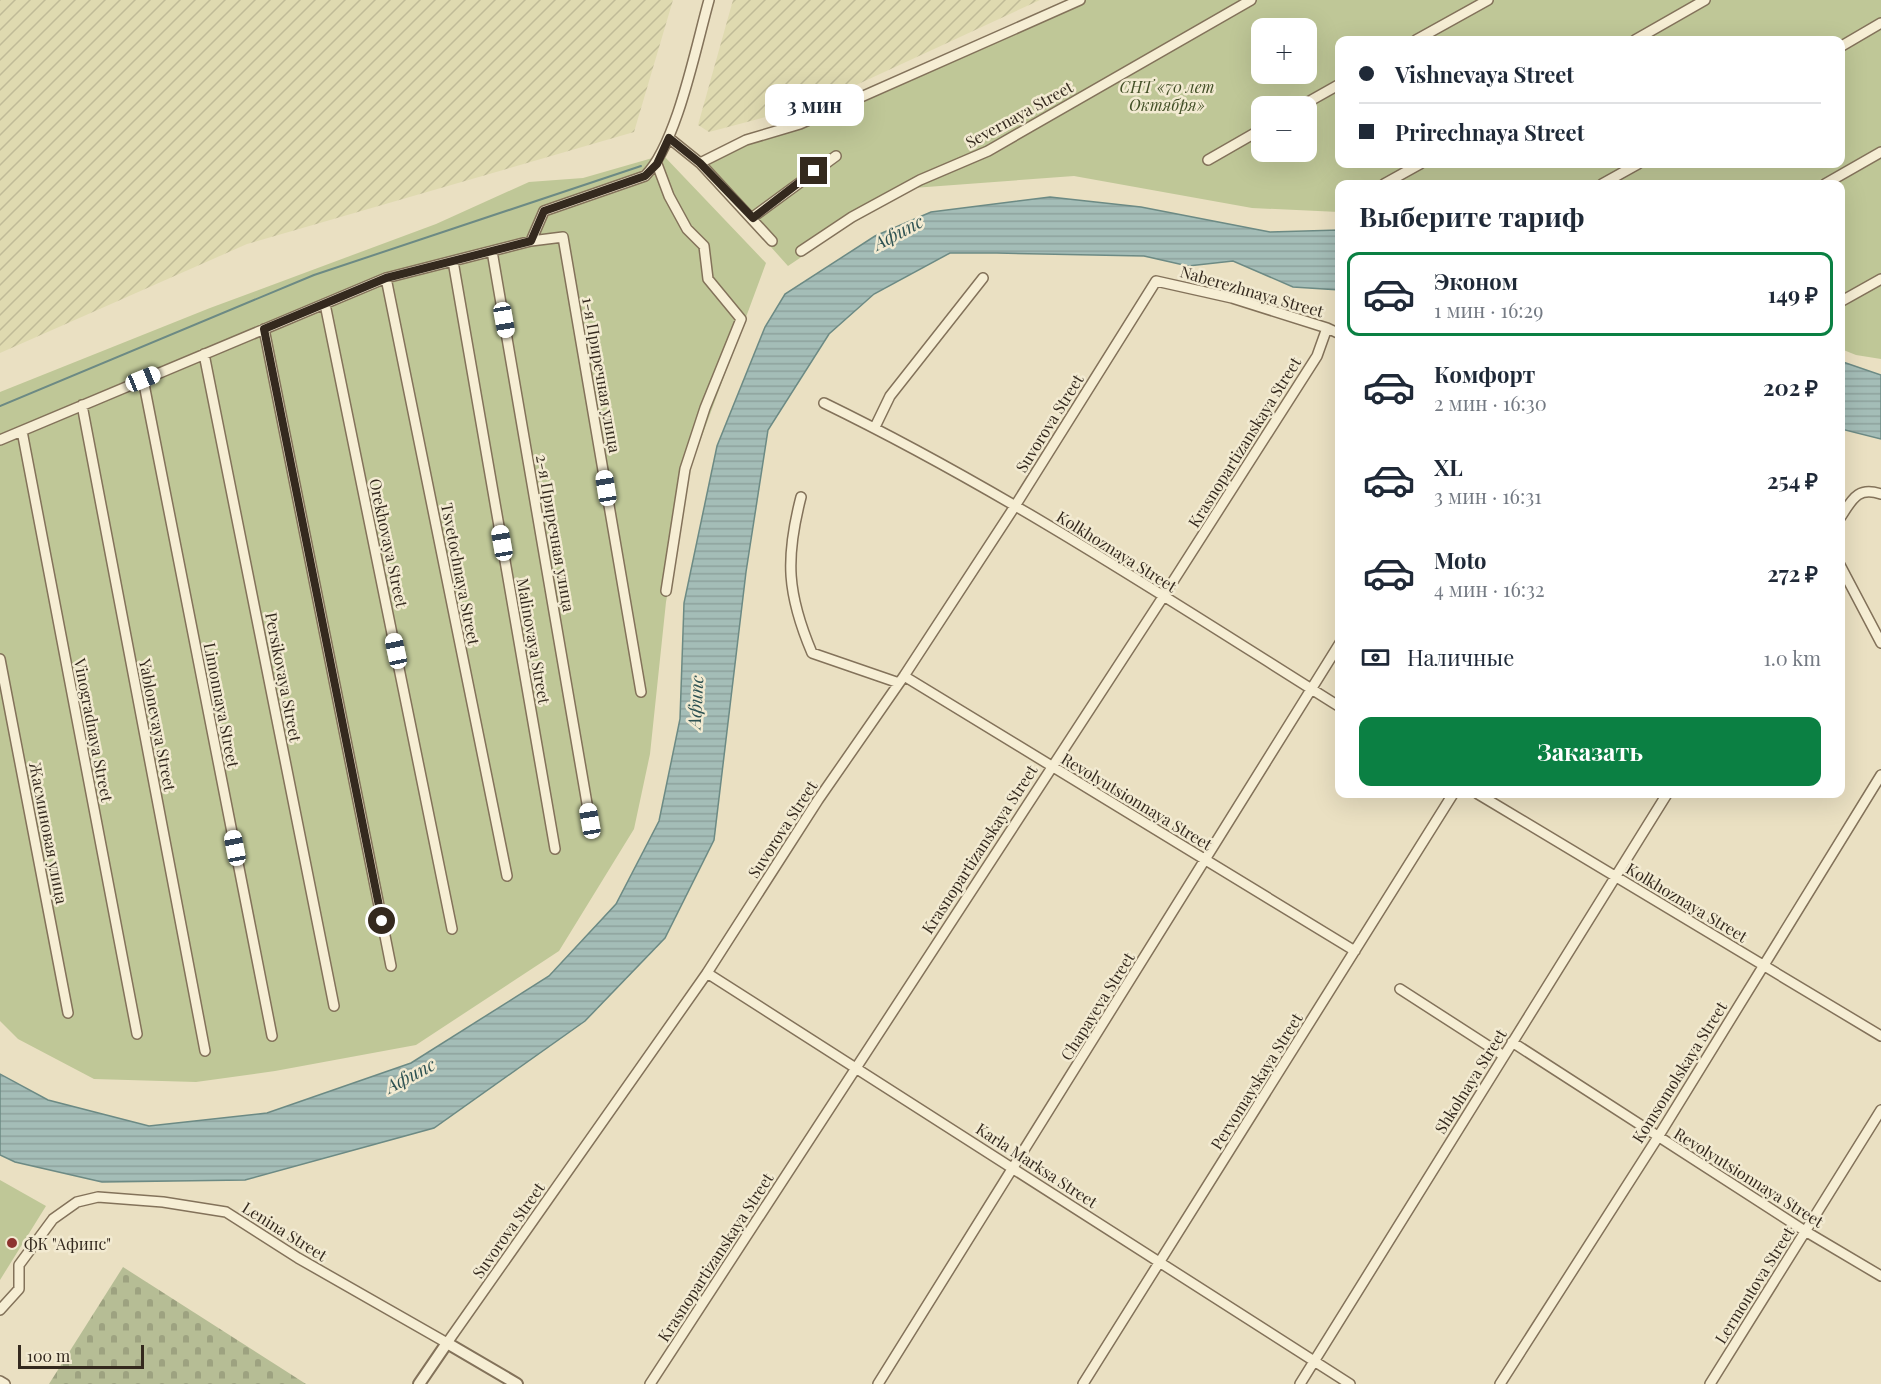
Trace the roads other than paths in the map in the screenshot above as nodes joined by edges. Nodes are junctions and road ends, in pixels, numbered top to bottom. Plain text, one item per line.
1 (709, 0) edge
2 (1080, 0) edge
3 (1251, 0) edge
4 (1488, 0) edge
5 (1705, 0) edge
6 (1881, 23) edge
7 (1423, 36) edge
8 (1642, 36) edge
9 (1845, 44) edge
10 (1335, 87) edge
11 (1317, 97) edge
12 (1251, 135) edge
13 (669, 138) junction
14 (1881, 152) edge
15 (836, 156) dead end
16 (1208, 159) dead end
17 (700, 163) junction
18 (657, 164) junction
19 (1413, 168) edge
20 (1631, 168) edge
21 (1391, 180) edge
22 (1609, 180) edge
23 (1832, 180) edge
24 (753, 218) junction
25 (531, 241) junction
26 (772, 241) dead end
27 (492, 251) junction
28 (801, 251) dead end
29 (453, 261) junction
30 (386, 278) junction
31 (983, 278) dead end
32 (1881, 279) edge
33 (1156, 281) joint
34 (1845, 299) edge
35 (325, 304) junction
36 (1327, 328) junction
37 (264, 329) junction
38 (1335, 332) edge
39 (204, 354) junction
40 (143, 379) junction
41 (824, 403) dead end
42 (82, 405) junction
43 (875, 427) junction
44 (22, 431) junction
45 (0, 440) edge
46 (1881, 494) edge
47 (801, 497) dead end
48 (1015, 506) junction
49 (1845, 511) edge
50 (1845, 575) edge
51 (666, 591) dead end
52 (1163, 597) junction
53 (1881, 643) edge
54 (1335, 651) edge
55 (0, 659) edge
56 (901, 680) junction
57 (1311, 689) junction
58 (641, 692) dead end
59 (1335, 704) edge
60 (1050, 767) junction
61 (1881, 775) edge
62 (1451, 798) edge
63 (1485, 798) edge
64 (1664, 798) edge
65 (590, 821) dead end
66 (555, 849) dead end
67 (1206, 861) junction
68 (507, 876) dead end
69 (1614, 876) junction
70 (452, 928) dead end
71 (1355, 951) junction
72 (1764, 964) junction
73 (391, 966) dead end
74 (706, 973) junction
75 (1400, 989) dead end
76 (334, 1006) dead end
77 (68, 1013) dead end
78 (137, 1034) dead end
79 (272, 1036) dead end
80 (1881, 1036) edge
81 (1512, 1042) junction
82 (205, 1051) dead end
83 (1504, 1056) junction
84 (856, 1068) junction
85 (1881, 1110) edge
86 (1658, 1137) junction
87 (1014, 1168) junction
88 (1805, 1231) junction
89 (1160, 1262) junction
90 (1881, 1276) edge
91 (0, 1310) edge
92 (447, 1343) junction
93 (1314, 1361) junction
94 (0, 1380) edge
95 (5, 1384) edge
96 (419, 1384) edge
97 (517, 1384) edge
98 (650, 1384) edge
99 (878, 1384) edge
100 (1083, 1384) edge
101 (1300, 1384) edge
102 (1350, 1384) edge
103 (1500, 1384) edge
104 (1710, 1384) edge

1 - 13 street
2 - 17 street
3 - 28 street, Severnaya Street
4 - 7 street
5 - 8 street
6 - 9 street
10 - 11 street
12 - 16 street
13 - 17 street
13 - 18 street
14 - 23 street
15 - 24 street
17 - 24 street
18 - 25 street
18 - 51 street
19 - 21 street
20 - 22 street
24 - 26 street
25 - 27 street
25 - 58 street, 1-я Приречная улица
27 - 29 street
27 - 65 street, 2-я Приречная улица
29 - 30 street
29 - 66 street, Malinovaya Street
30 - 35 street
30 - 68 street, Tsvetochnaya Street
31 - 43 street
32 - 34 street
33 - 36 street, Naberezhnaya Street
33 - 48 street, Suvorova Street
35 - 37 street
35 - 70 street, Orekhovaya Street
36 - 38 street, Naberezhnaya Street
36 - 52 street, Krasnopartizanskaya Street
37 - 39 street
37 - 73 street
39 - 40 street
39 - 76 street, Persikovaya Street
40 - 42 street
40 - 79 street, Limonnaya Street
41 - 43 street, Kolkhoznaya Street
42 - 44 street
42 - 82 street, Yablonevaya Street
43 - 48 street, Kolkhoznaya Street
44 - 45 street
44 - 78 street, Vinogradnaya Street
46 - 49 street
47 - 56 street, Revolyutsionnaya Street
48 - 52 street, Kolkhoznaya Street
48 - 56 street, Suvorova Street
50 - 53 street
52 - 57 street, Kolkhoznaya Street
52 - 60 street, Krasnopartizanskaya Street
54 - 57 street, Chapayeva Street
55 - 77 street, Жасминовая улица
56 - 60 street, Revolyutsionnaya Street
56 - 74 street, Suvorova Street
57 - 59 street, Kolkhoznaya Street
57 - 67 street, Chapayeva Street
60 - 67 street, Revolyutsionnaya Street
60 - 84 street, Krasnopartizanskaya Street
61 - 72 street, Komsomolskaya Street
62 - 71 street, Pervomayskaya Street
63 - 69 street, Kolkhoznaya Street
64 - 69 street, Shkolnaya Street
67 - 71 street, Revolyutsionnaya Street
67 - 87 street, Chapayeva Street
69 - 72 street, Kolkhoznaya Street
69 - 81 street, Shkolnaya Street
71 - 89 street, Pervomayskaya Street
72 - 80 street, Kolkhoznaya Street
72 - 86 street, Komsomolskaya Street
74 - 84 street, Karla Marksa Street
74 - 92 street, Suvorova Street
75 - 83 street
81 - 83 street, Shkolnaya Street
81 - 86 street, Revolyutsionnaya Street
83 - 93 street, Shkolnaya Street
84 - 87 street, Karla Marksa Street
84 - 98 street, Krasnopartizanskaya Street
85 - 88 street, Lermontova Street
86 - 88 street, Revolyutsionnaya Street
86 - 103 street, Komsomolskaya Street
87 - 89 street, Karla Marksa Street
87 - 99 street, Chapayeva Street
88 - 90 street, Revolyutsionnaya Street
88 - 104 street, Lermontova Street
89 - 93 street, Karla Marksa Street
89 - 100 street, Pervomayskaya Street
91 - 92 street, Lenina Street
92 - 96 street, Suvorova Street
92 - 97 street, Lenina Street
93 - 101 street, Shkolnaya Street
93 - 102 street, Karla Marksa Street
94 - 95 street

